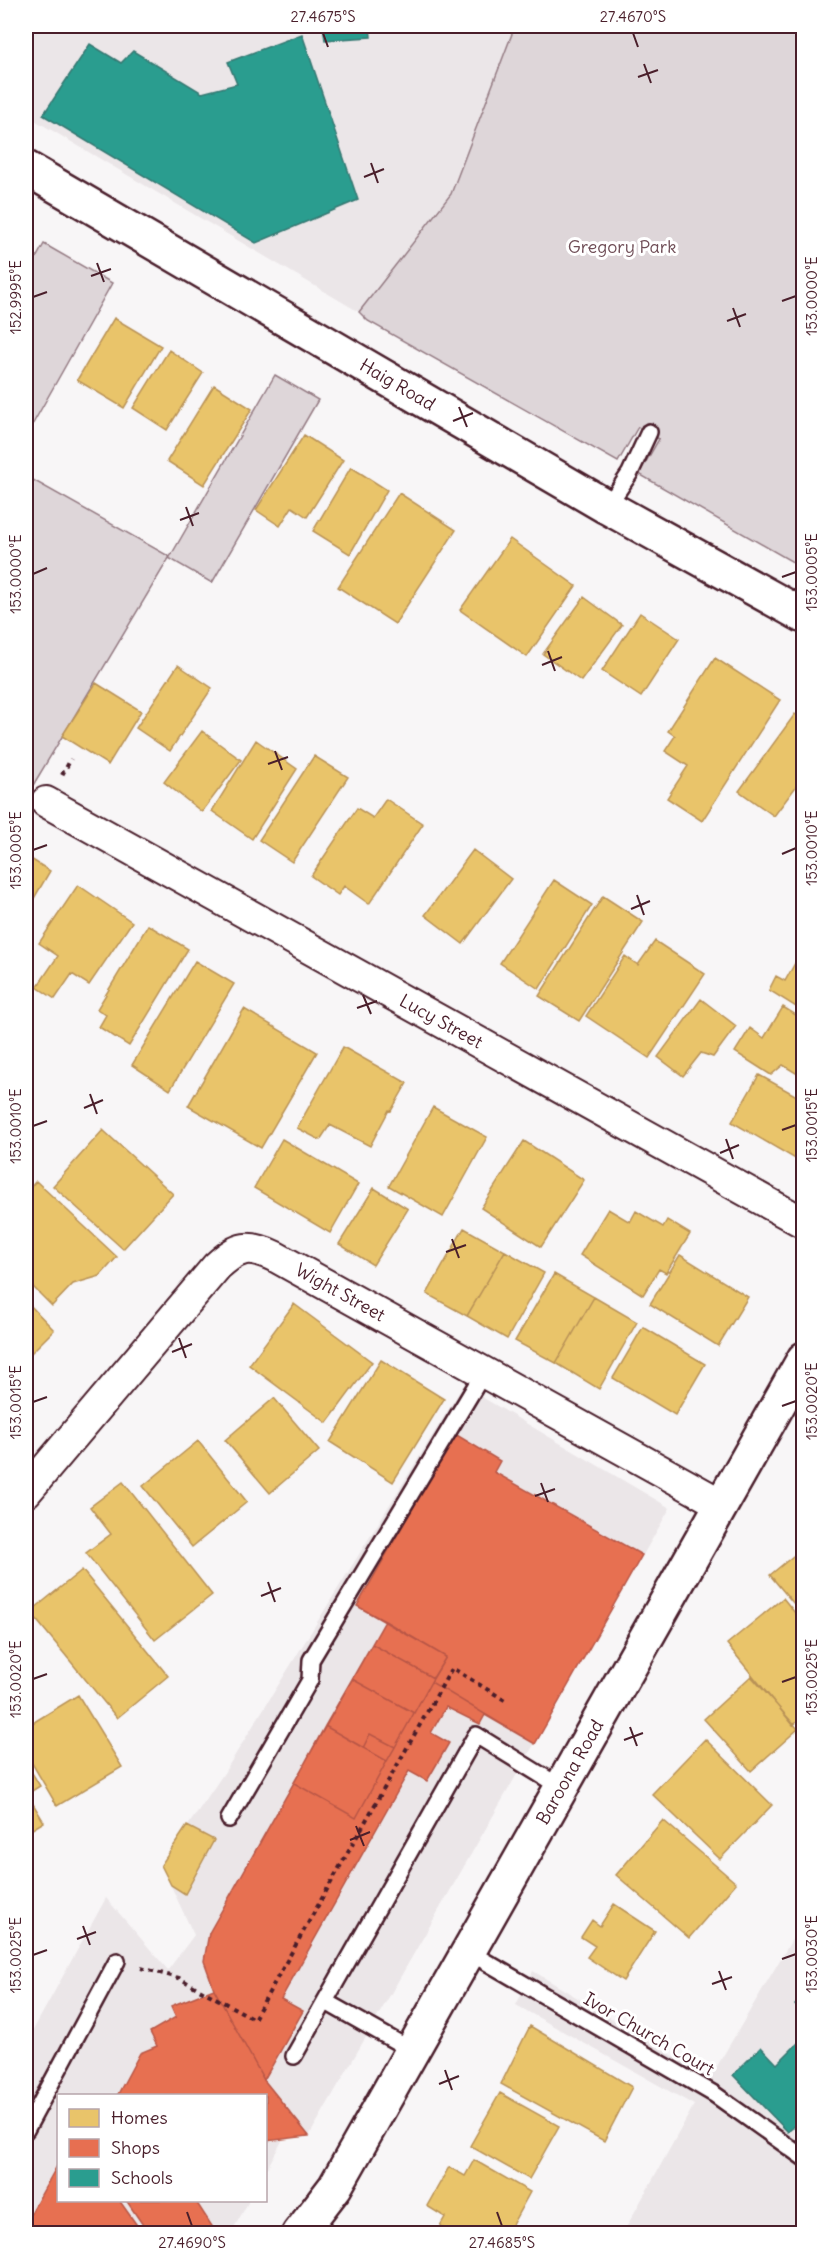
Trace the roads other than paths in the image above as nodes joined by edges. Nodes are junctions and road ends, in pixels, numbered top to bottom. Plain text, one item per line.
1 (26, 168) edge
2 (649, 432) dead end
3 (607, 507) junction
4 (804, 616) edge
5 (46, 802) dead end
6 (804, 1223) edge
7 (804, 1359) edge
8 (484, 1372) junction
9 (26, 1492) edge
10 (721, 1504) junction
11 (562, 1788) junction
12 (229, 1819) dead end
13 (469, 1952) junction
14 (117, 1961) road end
15 (326, 2002) junction
16 (413, 2051) junction
17 (294, 2056) dead end
18 (26, 2130) edge
19 (804, 2158) edge
20 (335, 2187) junction
21 (299, 2234) edge
22 (323, 2234) edge

1 - 3 street, Haig Road
2 - 3 lane
3 - 4 street, Haig Road
5 - 6 street, Lucy Street
7 - 10 street, Baroona Road
8 - 9 street, Wight Street
8 - 10 street, Wight Street
8 - 12 lane
10 - 11 street, Baroona Road
11 - 13 street, Baroona Road
11 - 15 lane
13 - 16 street, Baroona Road
13 - 19 lane, Ivor Church Court
14 - 18 lane
15 - 16 lane
15 - 17 lane
16 - 20 street, Baroona Road
20 - 21 street, Baroona Road
20 - 22 street, Baroona Road

